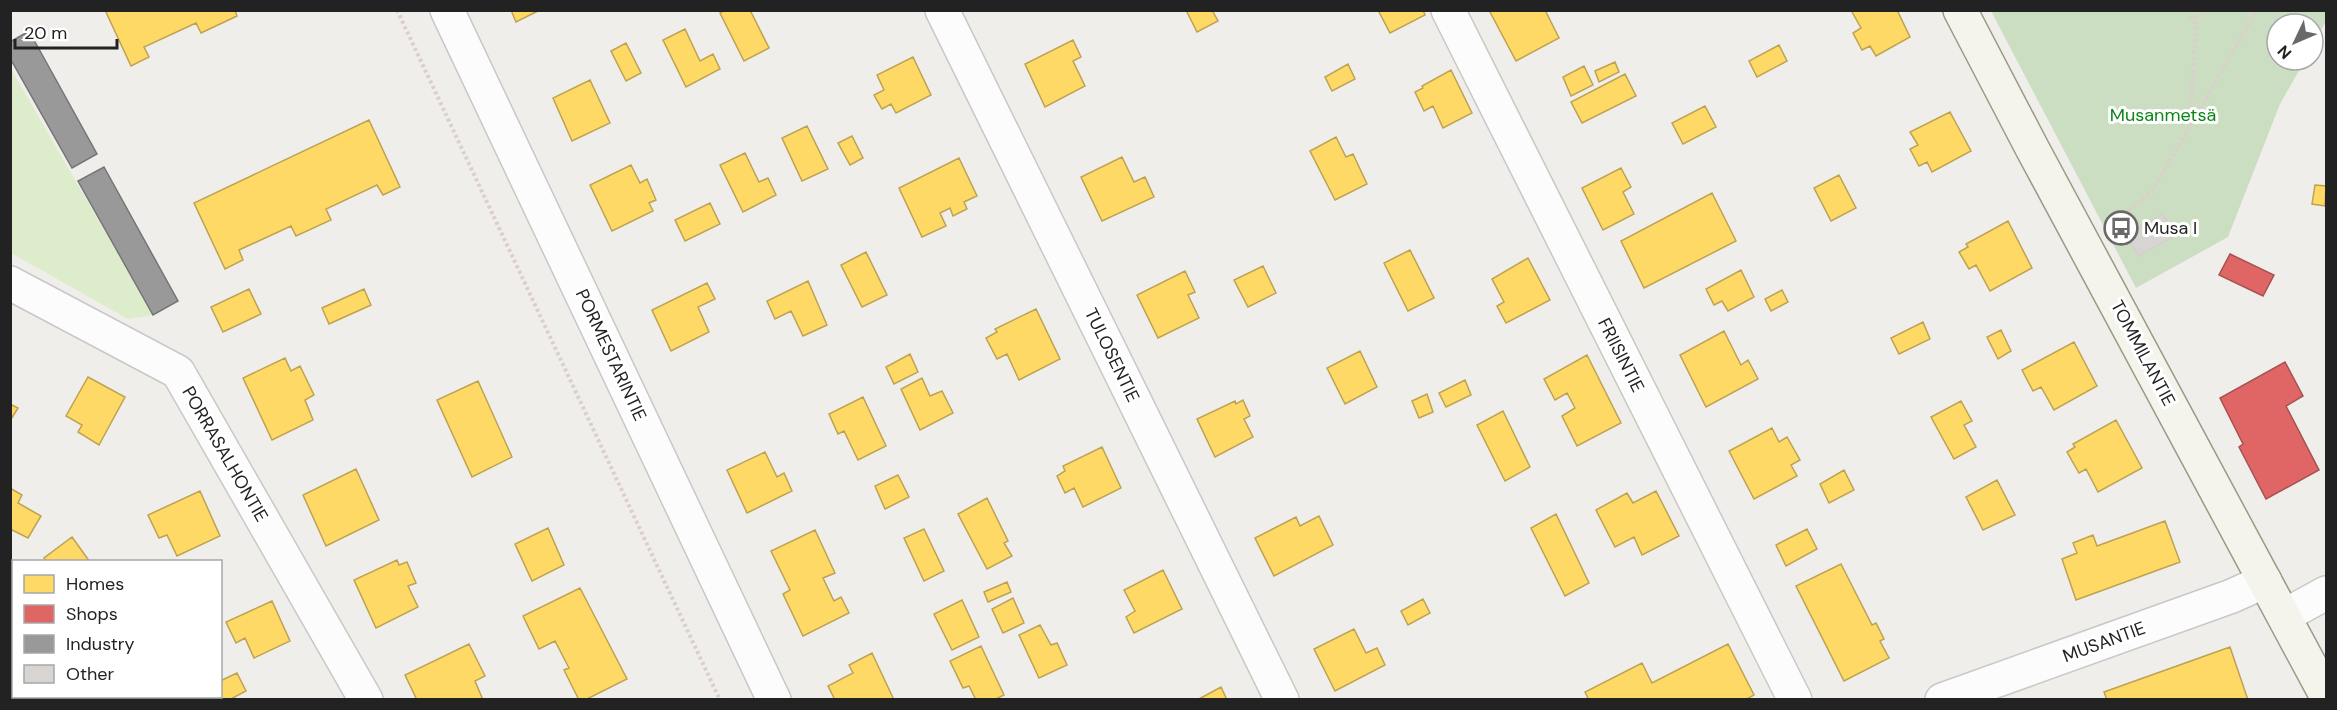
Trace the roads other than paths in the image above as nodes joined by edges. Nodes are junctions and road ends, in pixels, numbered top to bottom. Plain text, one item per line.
1 (447, 10) edge
2 (942, 10) edge
3 (1448, 10) edge
4 (1960, 10) edge
5 (10, 283) edge
6 (2265, 581) junction
7 (2326, 593) edge
8 (2284, 616) junction
9 (2326, 695) edge
10 (366, 699) edge
11 (774, 699) edge
12 (1282, 699) edge
13 (1795, 699) edge
14 (1942, 699) edge

1 - 11 street, PORMESTARINTIE
2 - 12 street, TULOSENTIE
3 - 13 street, FRIISINTIE
4 - 6 main road, TOMMILANTIE
5 - 10 street, PORRASALHONTIE
6 - 8 main road, TOMMILANTIE
6 - 14 street, MUSANTIE
7 - 8 street
8 - 9 main road, TOMMILANTIE

